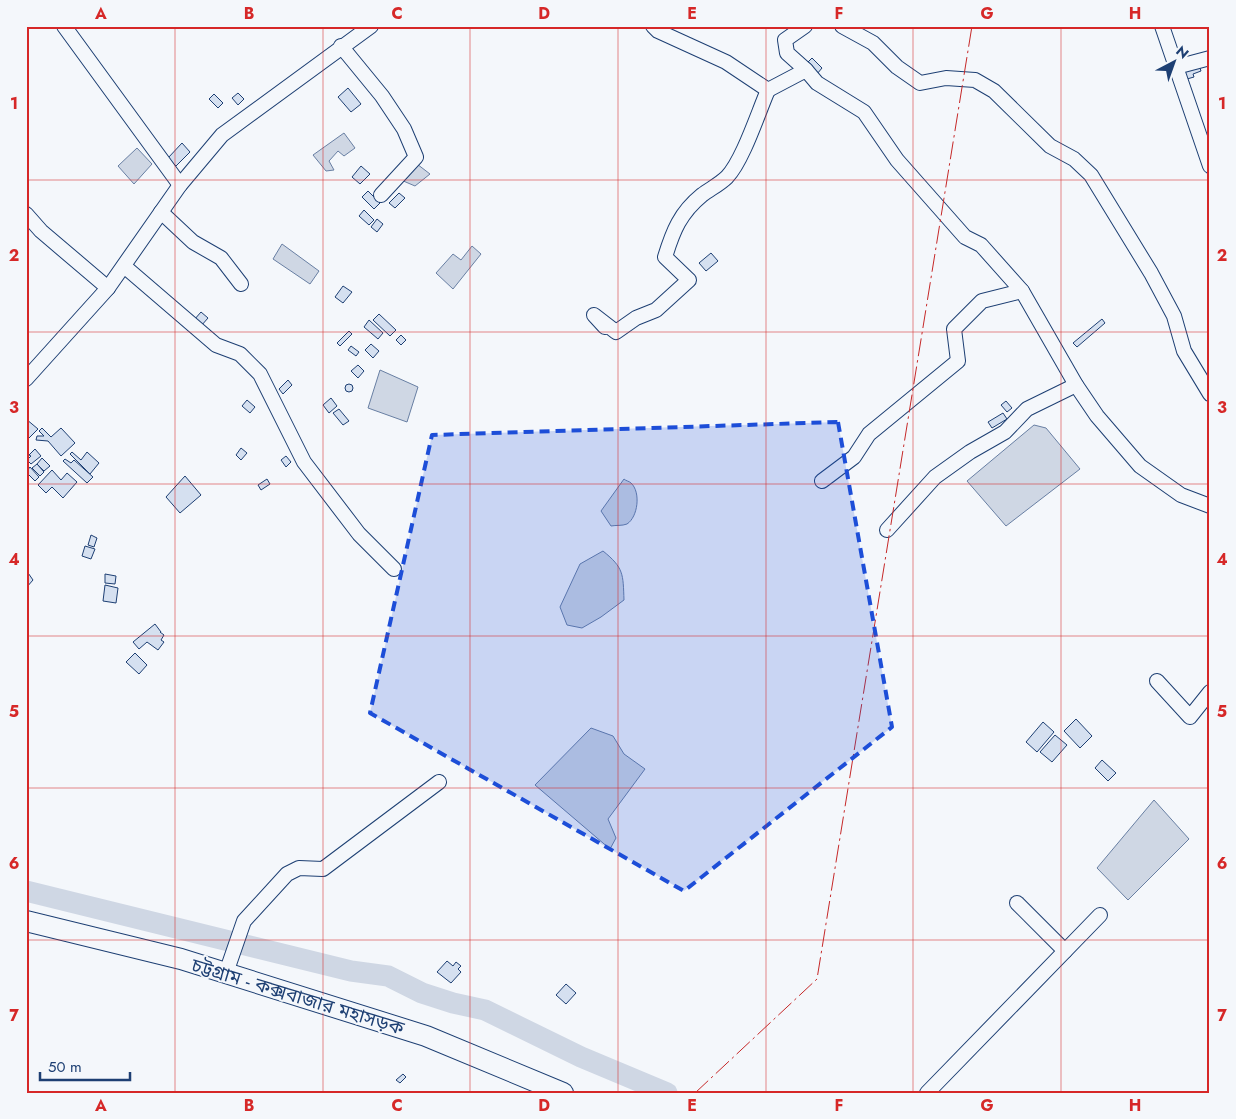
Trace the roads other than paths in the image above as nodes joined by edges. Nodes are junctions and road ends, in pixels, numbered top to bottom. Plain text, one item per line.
1 (64, 26) edge
2 (371, 26) edge
3 (653, 26) edge
4 (805, 26) edge
5 (842, 26) edge
6 (1162, 26) edge
7 (341, 46) junction
8 (1210, 58) edge
9 (1176, 67) junction
10 (806, 70) junction
11 (768, 90) junction
12 (1210, 166) edge
13 (180, 185) junction
14 (381, 195) dead end
15 (161, 212) junction
16 (26, 214) edge
17 (124, 266) junction
18 (241, 284) dead end
19 (108, 288) junction
20 (1022, 291) junction
21 (605, 326) dead end
22 (26, 379) edge
23 (1076, 385) junction
24 (1210, 394) edge
25 (822, 481) dead end
26 (1210, 506) edge
27 (887, 530) dead end
28 (394, 569) dead end
29 (1157, 681) dead end
30 (1210, 692) edge
31 (439, 782) dead end
32 (1017, 903) dead end
33 (1100, 915) dead end
34 (26, 921) edge
35 (1065, 951) junction
36 (226, 974) junction
37 (563, 1093) edge
38 (927, 1093) edge

1 - 13 street
2 - 7 street
3 - 11 street
4 - 10 street
5 - 24 street
6 - 9 street
7 - 13 street
7 - 14 street
8 - 9 street
9 - 12 street
10 - 11 street
10 - 20 street
11 - 21 street
13 - 15 street
15 - 17 street
15 - 18 street
16 - 19 street
17 - 19 street
17 - 28 street
19 - 22 street
20 - 23 street
20 - 25 street
23 - 26 street
23 - 27 street
29 - 30 street
31 - 36 street
32 - 35 street
33 - 35 street
34 - 36 highway, চট্টগ্রাম - কক্সবাজার মহাসড়ক
35 - 38 street
36 - 37 highway, চট্টগ্রাম - কক্সবাজার মহাসড়ক

